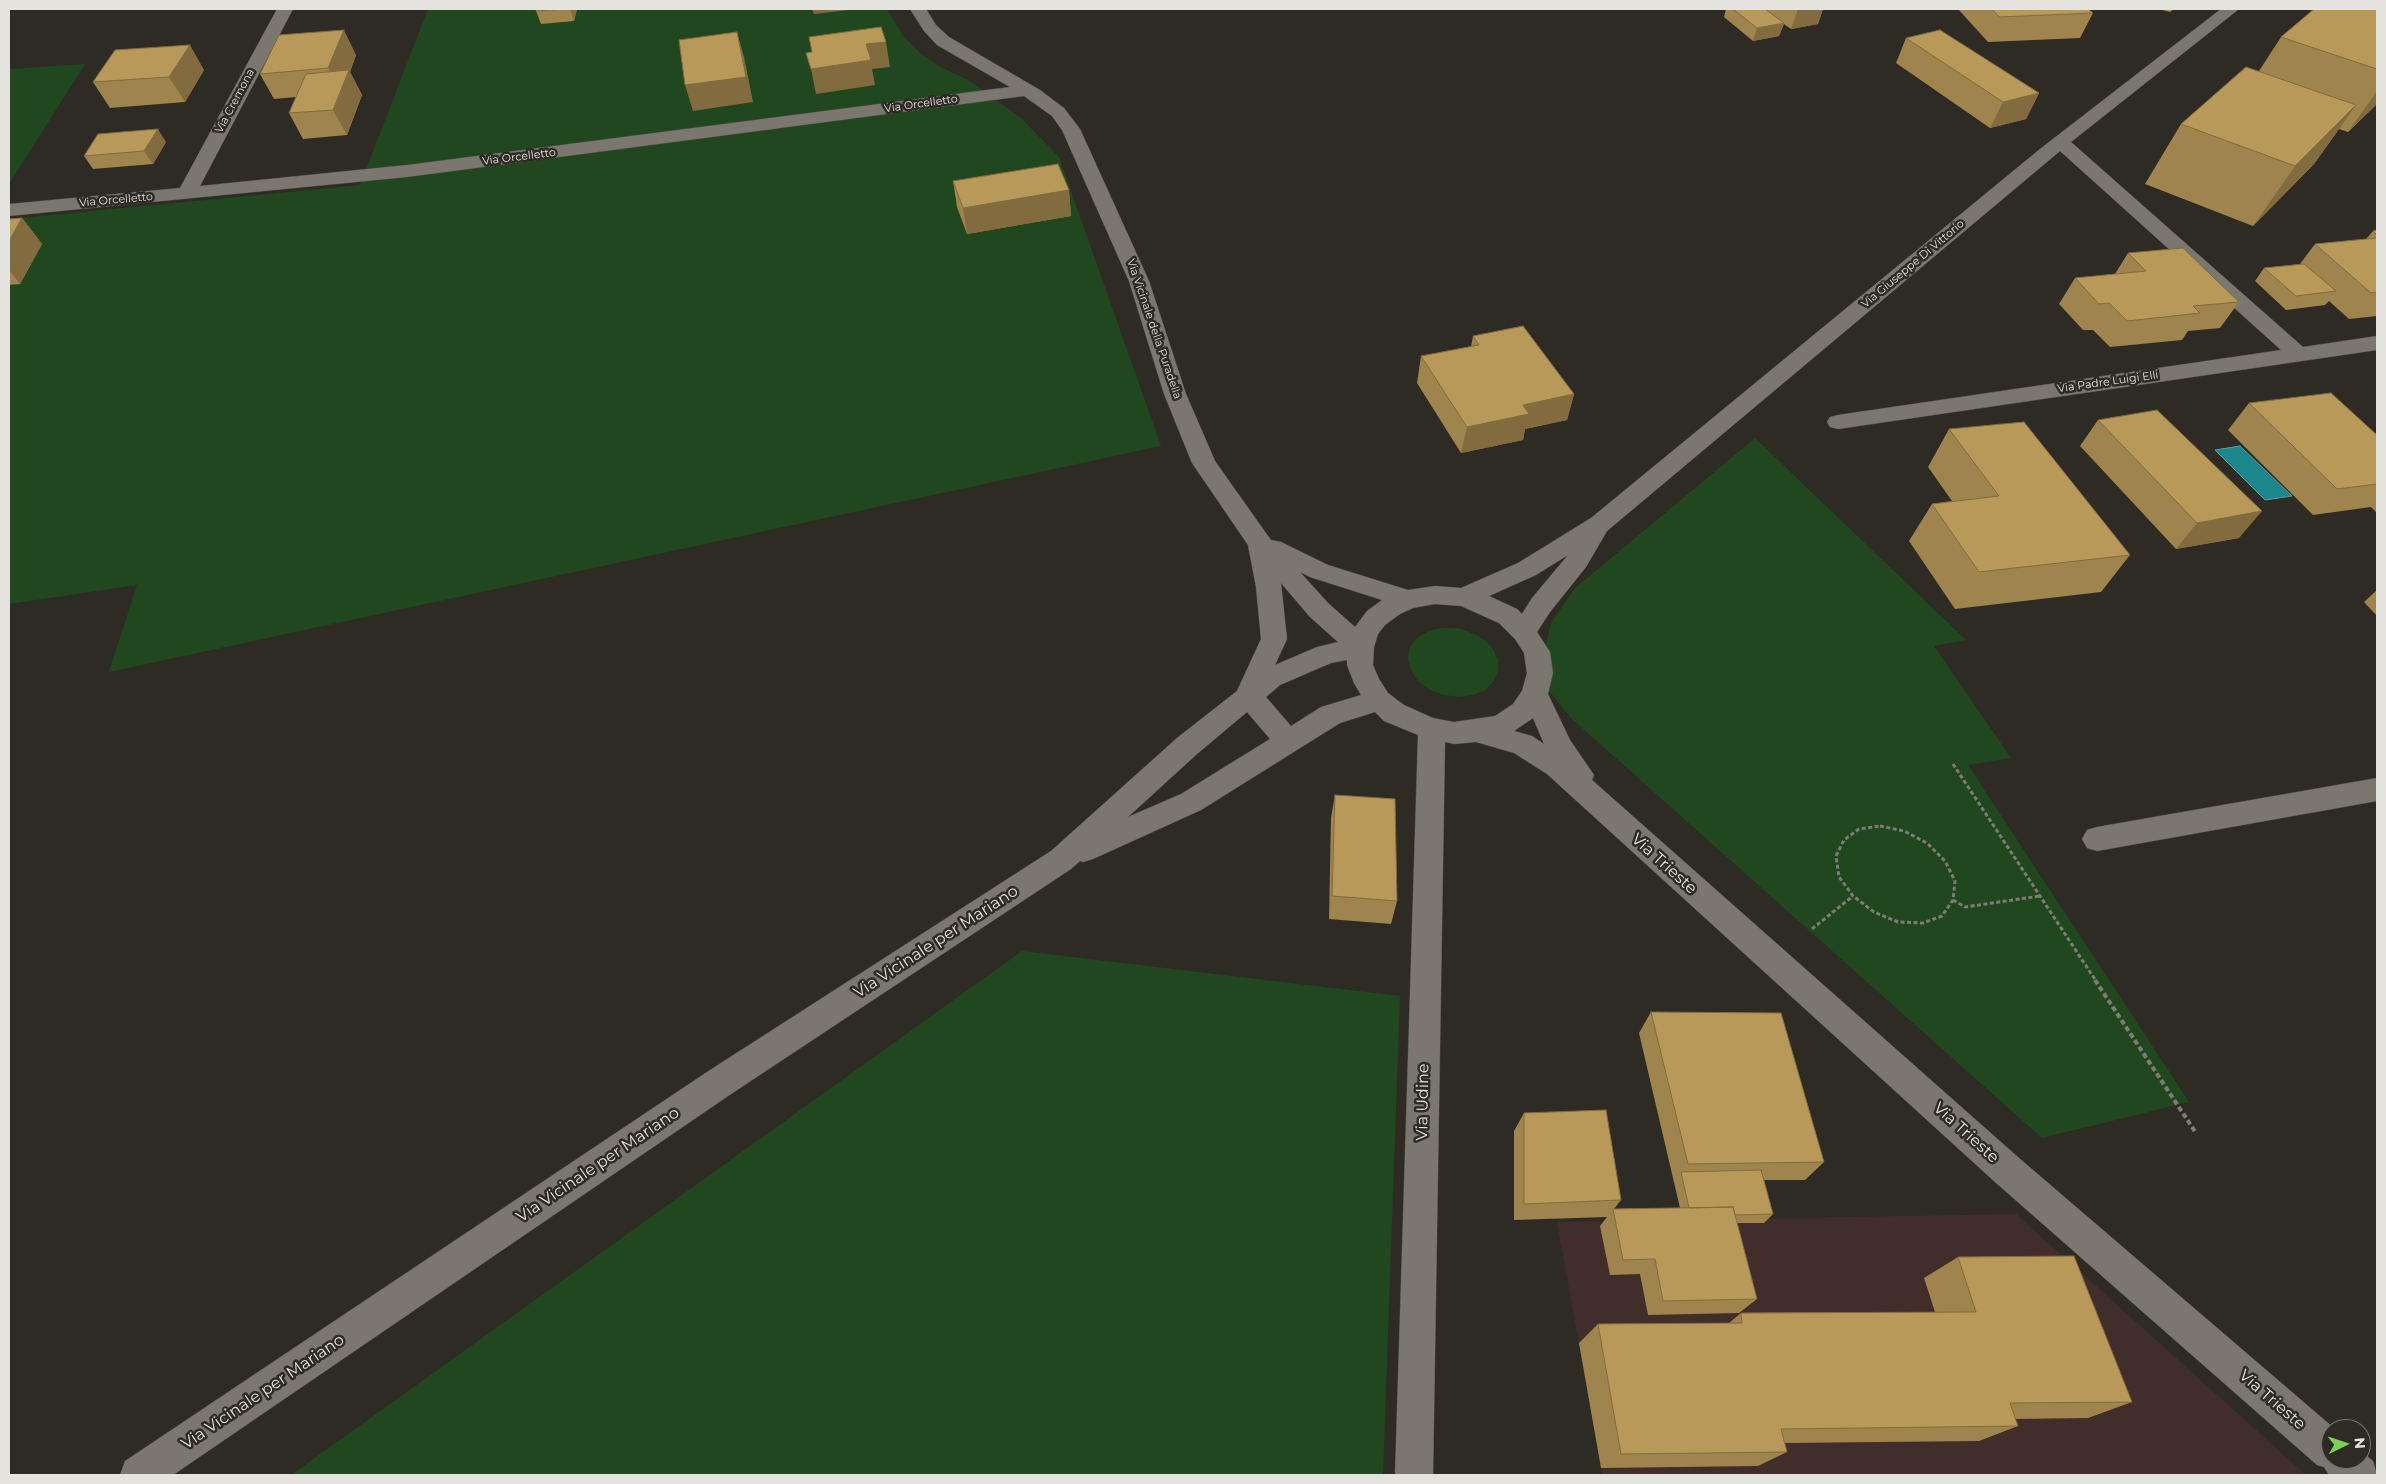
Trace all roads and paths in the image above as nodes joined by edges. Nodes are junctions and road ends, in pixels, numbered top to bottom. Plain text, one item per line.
1 (284, 9) edge
2 (918, 9) edge
3 (2230, 9) edge
4 (1028, 90) junction
5 (2060, 142) junction
6 (186, 194) junction
7 (9, 210) edge
8 (2377, 343) edge
9 (2298, 354) junction
10 (1838, 422) dead end
11 (1600, 524) junction
12 (1259, 542) junction
13 (1463, 598) junction
14 (1408, 599) junction
15 (1524, 632) junction
16 (1360, 647) junction
17 (1535, 694) junction
18 (1248, 695) junction
19 (1378, 700) junction
20 (1432, 729) junction
21 (1476, 731) junction
22 (1288, 741) junction
23 (1953, 764) dead end
24 (2377, 789) edge
25 (1606, 811) junction
26 (2097, 839) dead end
27 (1061, 860) junction
28 (1853, 896) junction
29 (2040, 896) junction
30 (1953, 900) junction
31 (1812, 929) dead end
32 (2196, 1133) dead end
33 (2321, 1442) edge
34 (139, 1475) edge
35 (1414, 1475) edge

1 - 6 street, Via Cremona
2 - 4 street, Via Vicinale della Puradella
3 - 5 street, Via Giuseppe Di Vittorio
4 - 6 street, Via Orcelletto
4 - 12 street, Via Vicinale della Puradella
5 - 9 street
5 - 11 street, Via Giuseppe Di Vittorio
6 - 7 street, Via Orcelletto
8 - 9 street, Via Padre Luigi Elli
9 - 10 street, Via Padre Luigi Elli
11 - 13 street, Via Giuseppe Di Vittorio
11 - 15 street, Via Giuseppe Di Vittorio
12 - 14 street
12 - 16 street, Via Vicinale della Puradella
12 - 18 street
13 - 14 street
13 - 15 street
14 - 16 street
15 - 17 street
16 - 18 street
16 - 19 street
17 - 21 street
17 - 25 street, Via Trieste
18 - 22 street
18 - 27 street
19 - 20 street
19 - 22 street
20 - 21 street
20 - 35 street, Via Udine
21 - 25 street, Via Trieste
22 - 27 street
23 - 29 path
24 - 26 street
25 - 33 street, Via Trieste
27 - 34 street, Via Vicinale per Mariano
28 - 30 path
28 - 30 path
28 - 31 path
29 - 30 path
29 - 32 path

